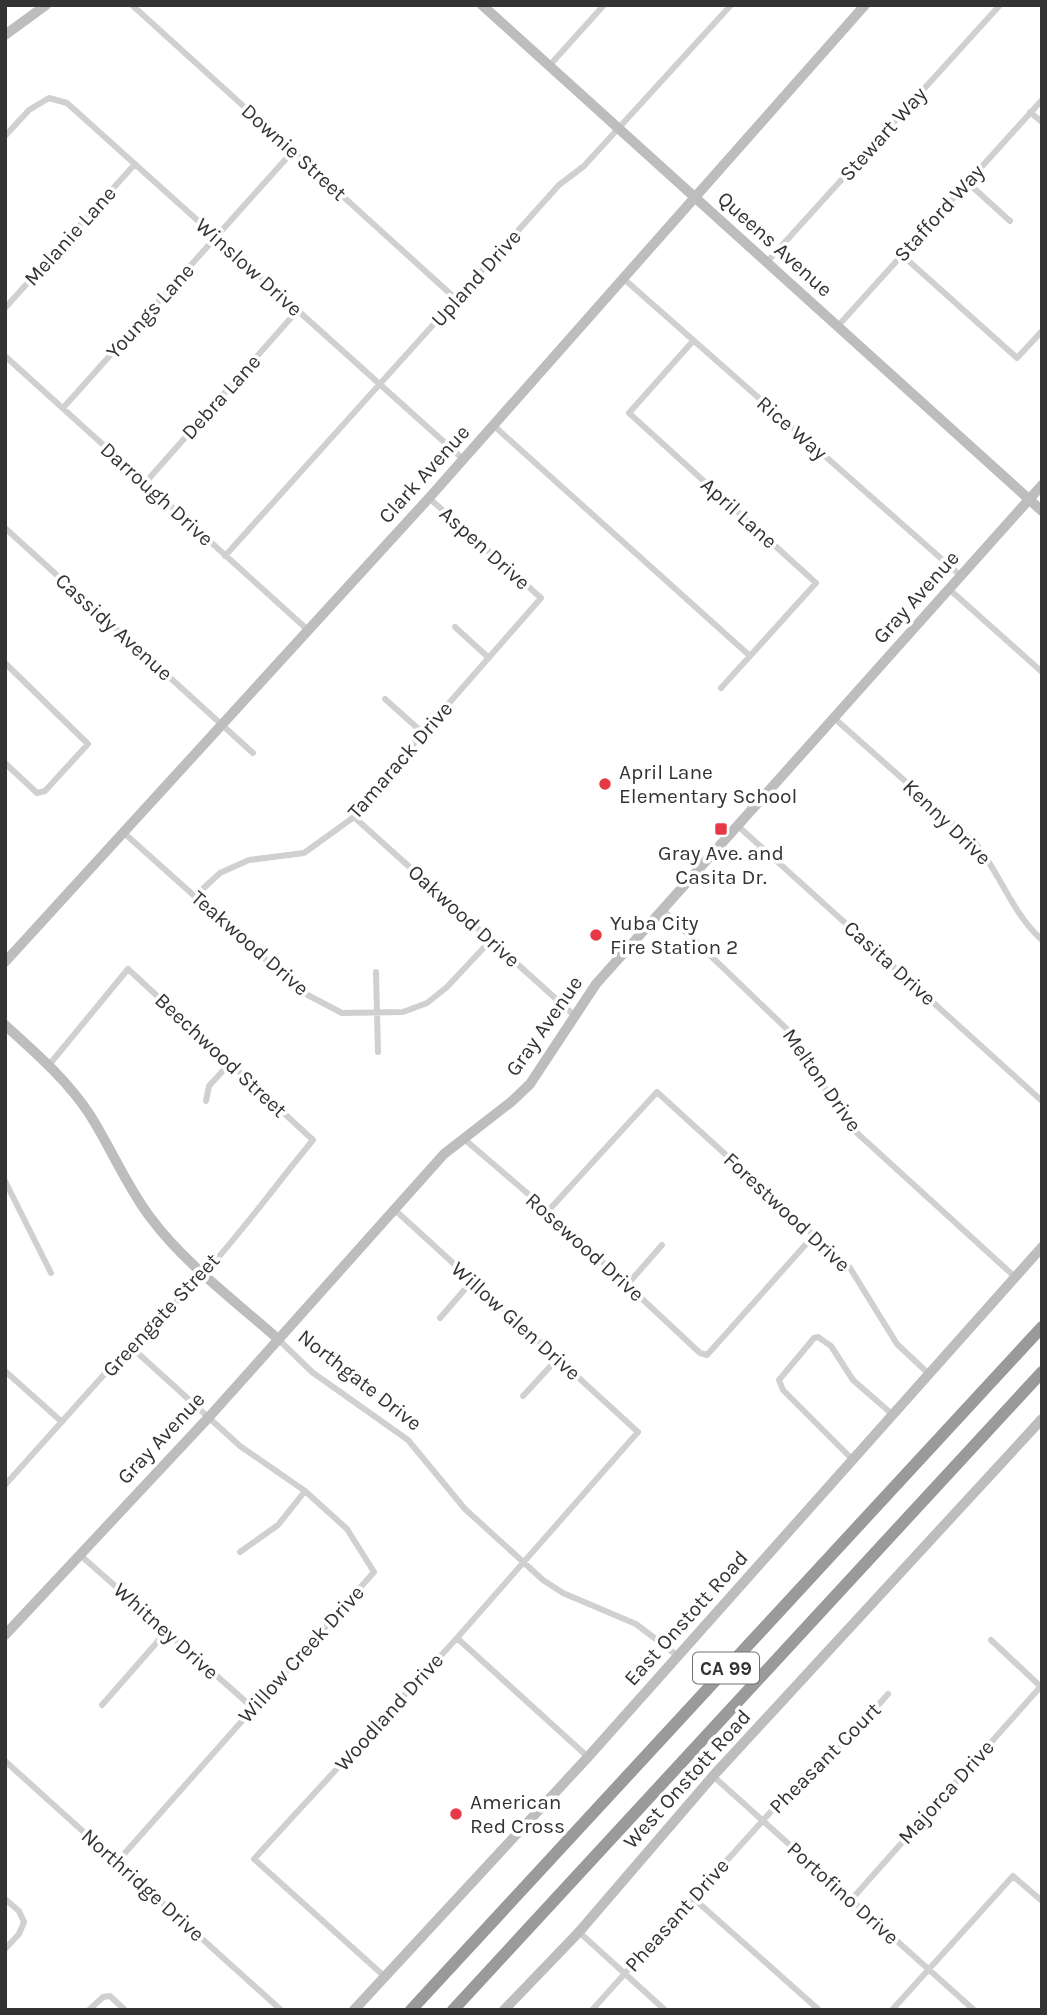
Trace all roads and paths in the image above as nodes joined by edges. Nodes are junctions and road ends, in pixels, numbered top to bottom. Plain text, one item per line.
1 (46, 5) edge
2 (132, 5) edge
3 (482, 5) edge
4 (604, 5) edge
5 (731, 5) edge
6 (865, 5) edge
7 (1000, 5) edge
8 (5, 35) edge
9 (549, 66) junction
10 (1042, 100) edge
11 (1030, 112) junction
12 (1042, 122) edge
13 (618, 129) junction
14 (5, 136) edge
15 (293, 151) junction
16 (135, 164) junction
17 (967, 182) junction
18 (694, 196) junction
19 (1010, 221) dead end
20 (216, 237) junction
21 (902, 254) junction
22 (766, 262) junction
23 (624, 279) junction
24 (456, 299) junction
25 (5, 308) edge
26 (297, 312) junction
27 (837, 327) junction
28 (1042, 331) edge
29 (693, 341) junction
30 (5, 356) edge
31 (379, 385) junction
32 (63, 408) junction
33 (493, 425) junction
34 (463, 458) junction
35 (145, 482) junction
36 (1042, 485) edge
37 (429, 498) junction
38 (1028, 500) junction
39 (1042, 511) edge
40 (5, 528) edge
41 (225, 556) junction
42 (961, 576) junction
43 (949, 589) junction
44 (541, 598) joint
45 (455, 627) dead end
46 (309, 631) junction
47 (750, 656) junction
48 (489, 658) junction
49 (5, 663) edge
50 (1042, 672) edge
51 (721, 688) dead end
52 (385, 699) dead end
53 (834, 719) junction
54 (223, 725) junction
55 (423, 733) junction
56 (253, 753) dead end
57 (5, 763) edge
58 (354, 817) junction
59 (738, 826) junction
60 (124, 833) junction
61 (195, 897) junction
62 (662, 909) junction
63 (491, 940) junction
64 (1042, 940) edge
65 (5, 962) edge
66 (376, 972) dead end
67 (377, 1015) junction
68 (574, 1015) junction
69 (5, 1025) edge
70 (379, 1052) dead end
71 (230, 1063) junction
72 (48, 1065) junction
73 (206, 1101) dead end
74 (1042, 1101) edge
75 (463, 1139) junction
76 (313, 1140) joint
77 (5, 1181) edge
78 (13, 1191) junction
79 (5, 1195) edge
80 (395, 1210) junction
81 (548, 1212) junction
82 (815, 1234) junction
83 (662, 1245) dead end
84 (1042, 1247) edge
85 (51, 1273) dead end
86 (204, 1273) junction
87 (1015, 1277) junction
88 (472, 1281) junction
89 (627, 1284) junction
90 (440, 1318) dead end
91 (1042, 1327) edge
92 (278, 1339) junction
93 (130, 1346) junction
94 (558, 1358) junction
95 (5, 1371) edge
96 (1042, 1372) edge
97 (930, 1375) junction
98 (523, 1396) dead end
99 (893, 1415) junction
100 (209, 1417) junction
101 (1042, 1419) edge
102 (62, 1422) junction
103 (638, 1432) joint
104 (853, 1460) junction
105 (5, 1485) edge
106 (305, 1491) junction
107 (240, 1552) dead end
108 (79, 1554) junction
109 (523, 1563) junction
110 (7, 1629) edge
111 (166, 1632) junction
112 (457, 1637) junction
113 (991, 1640) dead end
114 (678, 1656) junction
115 (1041, 1685) edge
116 (888, 1694) dead end
117 (102, 1704) dead end
118 (253, 1708) junction
119 (588, 1756) junction
120 (5, 1761) edge
121 (713, 1776) junction
122 (763, 1822) junction
123 (117, 1862) junction
124 (692, 1898) junction
125 (5, 1899) edge
126 (851, 1900) junction
127 (1042, 1901) edge
128 (579, 1931) junction
129 (5, 1949) edge
130 (928, 1969) junction
131 (624, 1973) junction
132 (384, 1976) junction
133 (89, 2010) edge
134 (125, 2010) edge
135 (281, 2010) edge
136 (354, 2010) edge
137 (411, 2010) edge
138 (453, 2010) edge
139 (504, 2010) edge
140 (592, 2010) edge
141 (665, 2010) edge
142 (819, 2010) edge
143 (892, 2010) edge
144 (974, 2010) edge

1 - 8 street
2 - 15 street, Downie Street
3 - 9 street, Queens Avenue
4 - 9 street
5 - 13 street, Upland Drive
6 - 18 street, Clark Avenue
7 - 22 street, Stewart Way
9 - 13 street, Queens Avenue
10 - 11 street, Stafford Way
11 - 12 street
11 - 17 street, Stafford Way
13 - 18 street, Queens Avenue
13 - 24 street, Upland Drive
14 - 16 street, Winslow Drive
15 - 20 street, Youngs Lane
15 - 24 street, Downie Street
16 - 20 street, Winslow Drive
16 - 25 street, Melanie Lane
17 - 19 street
17 - 21 street, Stafford Way
18 - 22 street, Queens Avenue
18 - 23 street, Clark Avenue
20 - 26 street, Winslow Drive
20 - 32 street, Youngs Lane
21 - 27 street, Stafford Way
21 - 28 street
22 - 27 street, Queens Avenue
23 - 29 street, Rice Way
23 - 33 street, Clark Avenue
24 - 31 street, Upland Drive
26 - 31 street, Winslow Drive
26 - 35 street, Debra Lane
27 - 38 street, Queens Avenue
29 - 42 street, Rice Way
29 - 47 street, April Lane
30 - 32 street, Darrough Drive
31 - 34 street, Winslow Drive
31 - 41 street, Upland Drive
32 - 35 street, Darrough Drive
33 - 34 street, Clark Avenue
33 - 47 street
34 - 37 street, Clark Avenue
35 - 41 street, Darrough Drive
36 - 38 street, Gray Avenue
37 - 44 street, Aspen Drive
37 - 46 street, Clark Avenue
38 - 39 street, Queens Avenue
38 - 42 street, Gray Avenue
40 - 54 street, Cassidy Avenue
41 - 46 street, Darrough Drive
42 - 43 street, Gray Avenue
43 - 50 street
43 - 53 street, Gray Avenue
44 - 48 street, Tamarack Drive
45 - 48 street
46 - 54 street, Clark Avenue
47 - 51 street, April Lane
48 - 55 street, Tamarack Drive
49 - 57 street
52 - 55 street
53 - 59 street, Gray Avenue
53 - 64 street, Kenny Drive
54 - 56 street, Cassidy Avenue
54 - 60 street, Clark Avenue
55 - 58 street, Tamarack Drive
58 - 61 street, Tamarack Drive
58 - 63 street, Oakwood Drive
59 - 62 street, Gray Avenue
59 - 74 street, Casita Drive
60 - 61 street, Teakwood Drive
60 - 65 street, Clark Avenue
61 - 67 street, Teakwood Drive
62 - 68 street, Gray Avenue
62 - 87 street, Melton Drive
63 - 67 street, Teakwood Drive
63 - 68 street, Oakwood Drive
66 - 67 street
67 - 70 street
68 - 75 street, Gray Avenue
69 - 72 street, Northgate Drive
71 - 72 street, Beechwood Street
71 - 73 street
71 - 76 street, Beechwood Street
72 - 86 street, Northgate Drive
75 - 80 street, Gray Avenue
75 - 81 street, Rosewood Drive
76 - 86 street, Greengate Street
77 - 78 street
78 - 79 street
78 - 85 street
80 - 88 street, Willow Glen Drive
80 - 92 street, Gray Avenue
81 - 82 street, Forestwood Drive
81 - 89 street, Rosewood Drive
82 - 89 street, Rosewood Drive
82 - 97 street, Forestwood Drive
83 - 89 street
84 - 87 street, East Onstott Road
86 - 92 street, Northgate Drive
86 - 93 street, Greengate Street
87 - 97 street, East Onstott Road
88 - 90 street
88 - 94 street, Willow Glen Drive
91 - 137 highway, CA 99
92 - 100 street, Gray Avenue
92 - 109 street, Northgate Drive
93 - 100 street, Willow Creek Drive
93 - 102 street, Greengate Street
94 - 98 street
94 - 103 street, Willow Glen Drive
95 - 102 street
96 - 138 highway, CA 99
97 - 99 street, East Onstott Road
99 - 104 street, East Onstott Road
99 - 104 street
100 - 106 street, Willow Creek Drive
100 - 108 street, Gray Avenue
101 - 121 street, West Onstott Road
102 - 105 street, Greengate Street
103 - 109 street, Woodland Drive
104 - 114 street, East Onstott Road
106 - 107 street
106 - 118 street, Willow Creek Drive
108 - 110 street, Gray Avenue
108 - 111 street, Whitney Drive
109 - 112 street, Woodland Drive
109 - 114 street, Northgate Drive
111 - 117 street
111 - 118 street, Whitney Drive
112 - 119 street
112 - 132 street, Woodland Drive
113 - 115 street
114 - 119 street, East Onstott Road
115 - 126 street, Majorca Drive
116 - 122 street, Pheasant Court
118 - 123 street, Willow Creek Drive
119 - 132 street, East Onstott Road
120 - 123 street, Northridge Drive
121 - 122 street, Portofino Drive
121 - 128 street, West Onstott Road
122 - 124 street, Pheasant Drive
122 - 126 street, Portofino Drive
123 - 135 street, Northridge Drive
124 - 131 street, Pheasant Drive
124 - 142 street
125 - 129 street
126 - 130 street, Portofino Drive
127 - 130 street
128 - 131 street
128 - 139 street, West Onstott Road
130 - 143 street
130 - 144 street, Portofino Drive
131 - 140 street, Pheasant Drive
131 - 141 street
132 - 136 street, East Onstott Road
133 - 134 street

